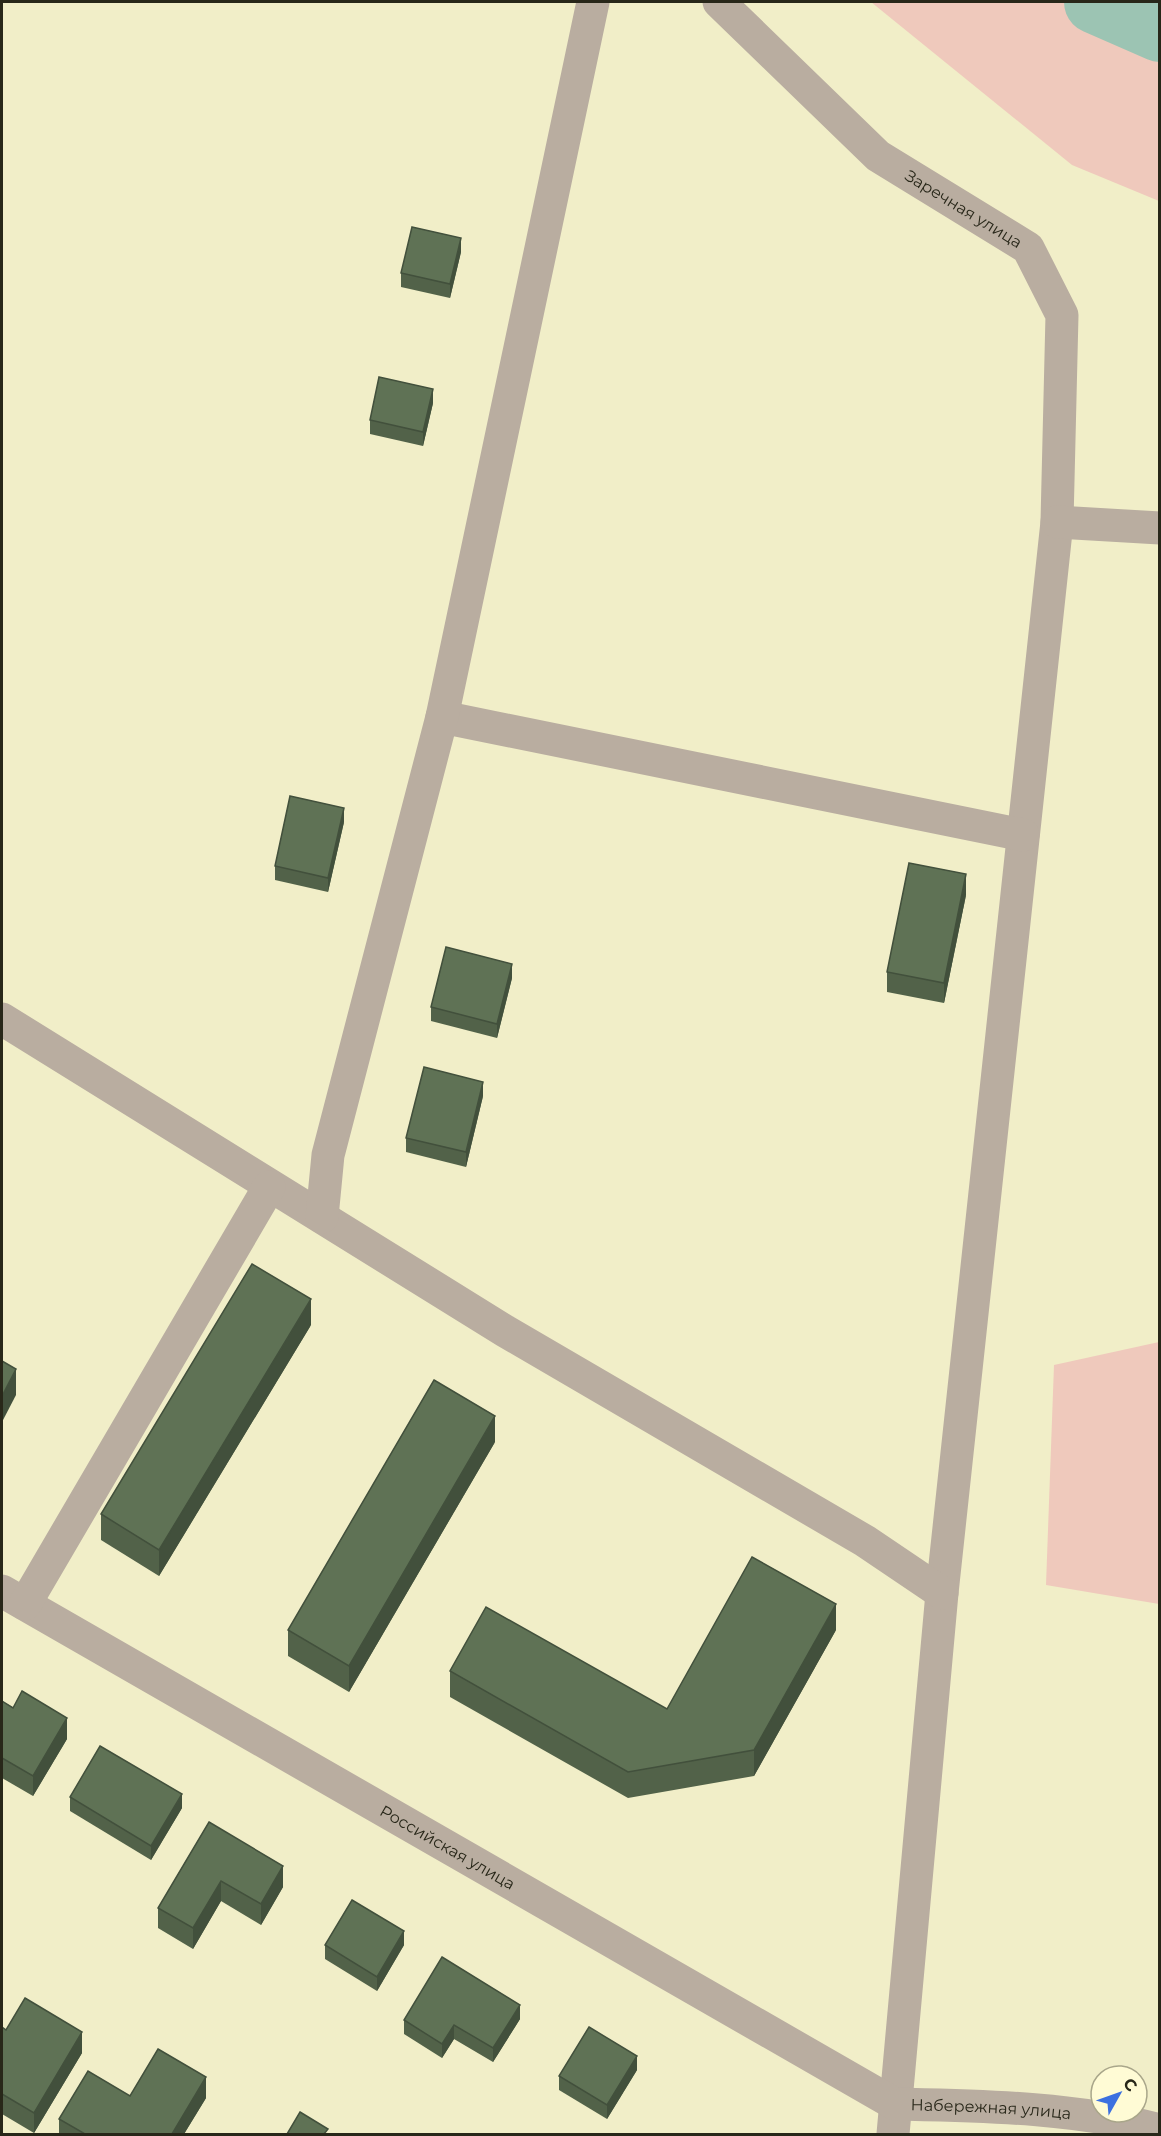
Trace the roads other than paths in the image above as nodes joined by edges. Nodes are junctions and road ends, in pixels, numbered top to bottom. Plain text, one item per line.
1 (593, 2) edge
2 (719, 2) edge
3 (1057, 522) junction
4 (1160, 528) edge
5 (442, 717) junction
6 (1023, 835) junction
7 (2, 1019) edge
8 (269, 1187) junction
9 (321, 1217) junction
10 (942, 1593) junction
11 (13, 1597) edge
12 (894, 2119) edge
13 (1160, 2130) edge

1 - 5 street
2 - 3 street, Заречная улица
3 - 4 street
3 - 6 street, Заречная улица
5 - 6 street
5 - 9 street
6 - 10 street, Заречная улица
7 - 8 street
8 - 9 street
8 - 11 street
9 - 10 street
10 - 12 street, Заречная улица
11 - 12 street, Российская улица
12 - 13 street, Набережная улица

